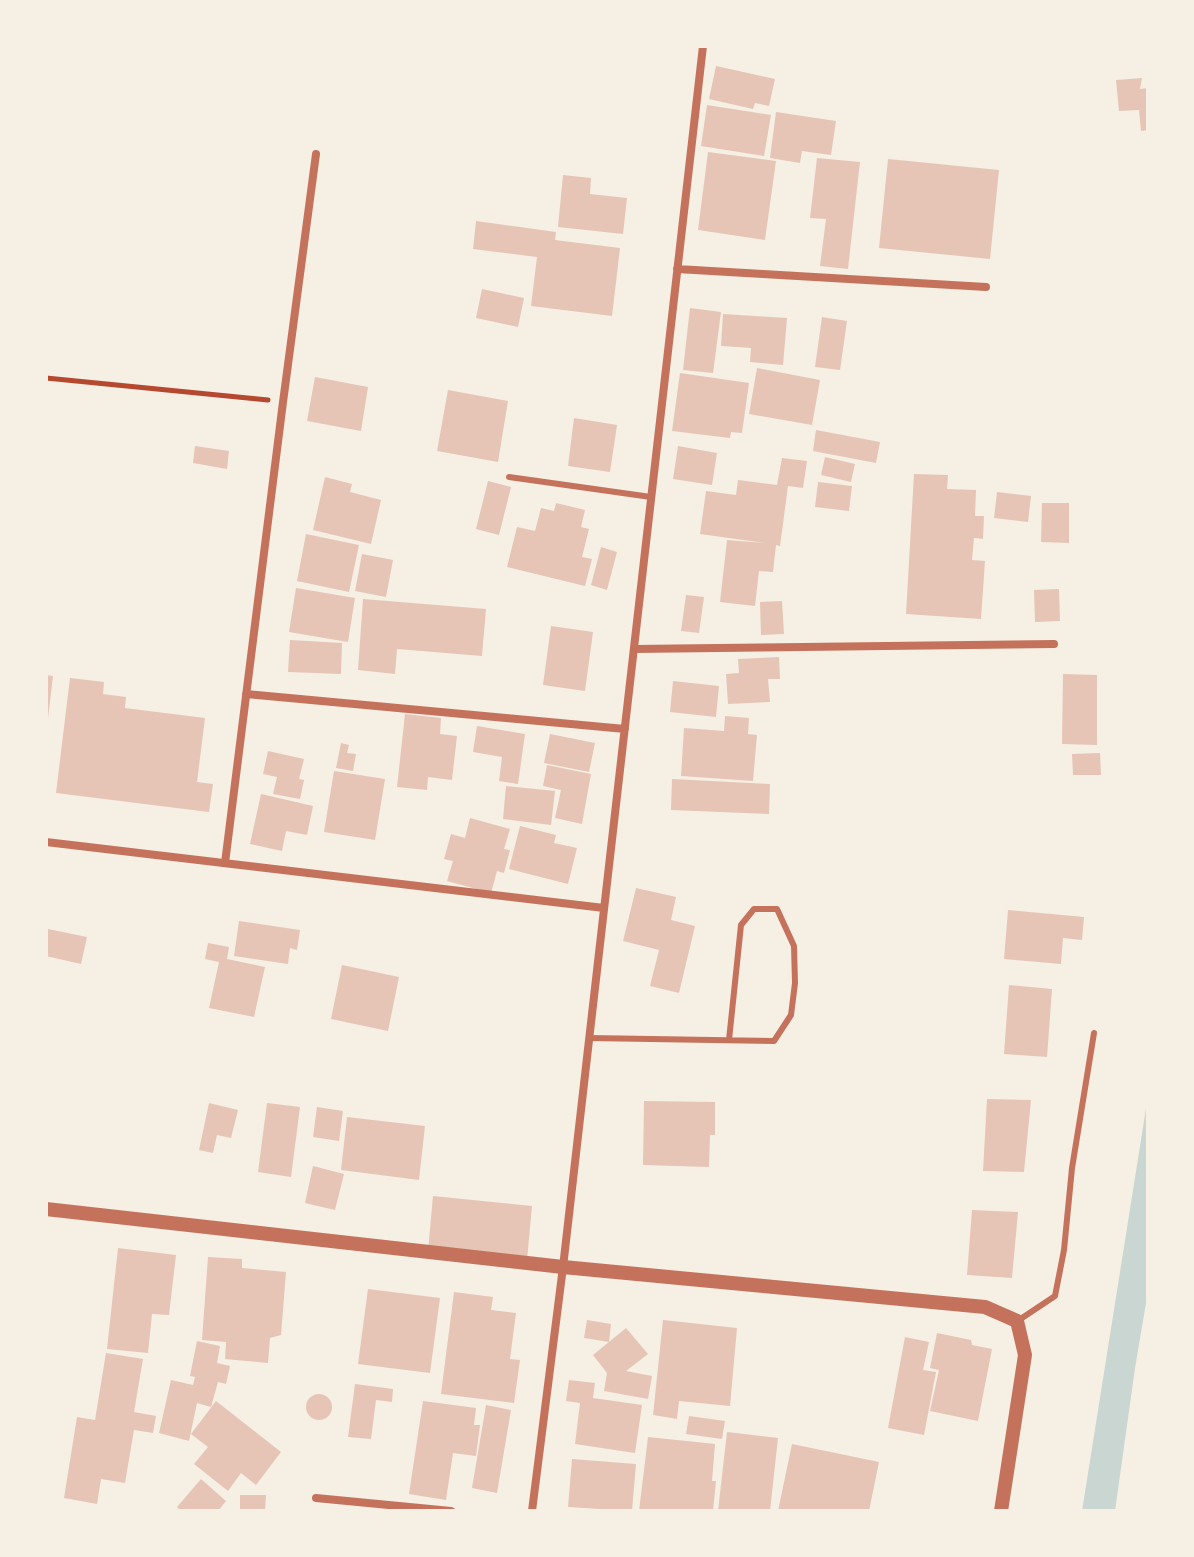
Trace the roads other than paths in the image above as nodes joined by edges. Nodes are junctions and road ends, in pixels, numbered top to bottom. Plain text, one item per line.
1 (703, 46) edge
2 (316, 154) dead end
3 (677, 269) junction
4 (986, 287) dead end
5 (509, 477) dead end
6 (651, 497) junction
7 (1054, 644) dead end
8 (634, 649) junction
9 (246, 694) junction
10 (625, 729) junction
11 (46, 842) edge
12 (225, 863) junction
13 (604, 908) junction
14 (1094, 1033) dead end
15 (589, 1038) junction
16 (729, 1040) junction
17 (46, 1209) edge
18 (563, 1267) junction
19 (1017, 1321) junction
20 (316, 1498) dead end
21 (451, 1511) edge
22 (532, 1511) edge
23 (1001, 1511) edge

1 - 3 street
2 - 9 street
3 - 4 street
3 - 6 street
5 - 6 lane
6 - 8 street
7 - 8 street
8 - 10 street
9 - 10 street
9 - 12 street
10 - 13 street
11 - 12 street
12 - 13 street
13 - 15 street
14 - 19 lane
15 - 16 lane
15 - 18 street
16 - 16 lane
17 - 18 street
18 - 19 street
18 - 22 street
19 - 23 street
20 - 21 street

